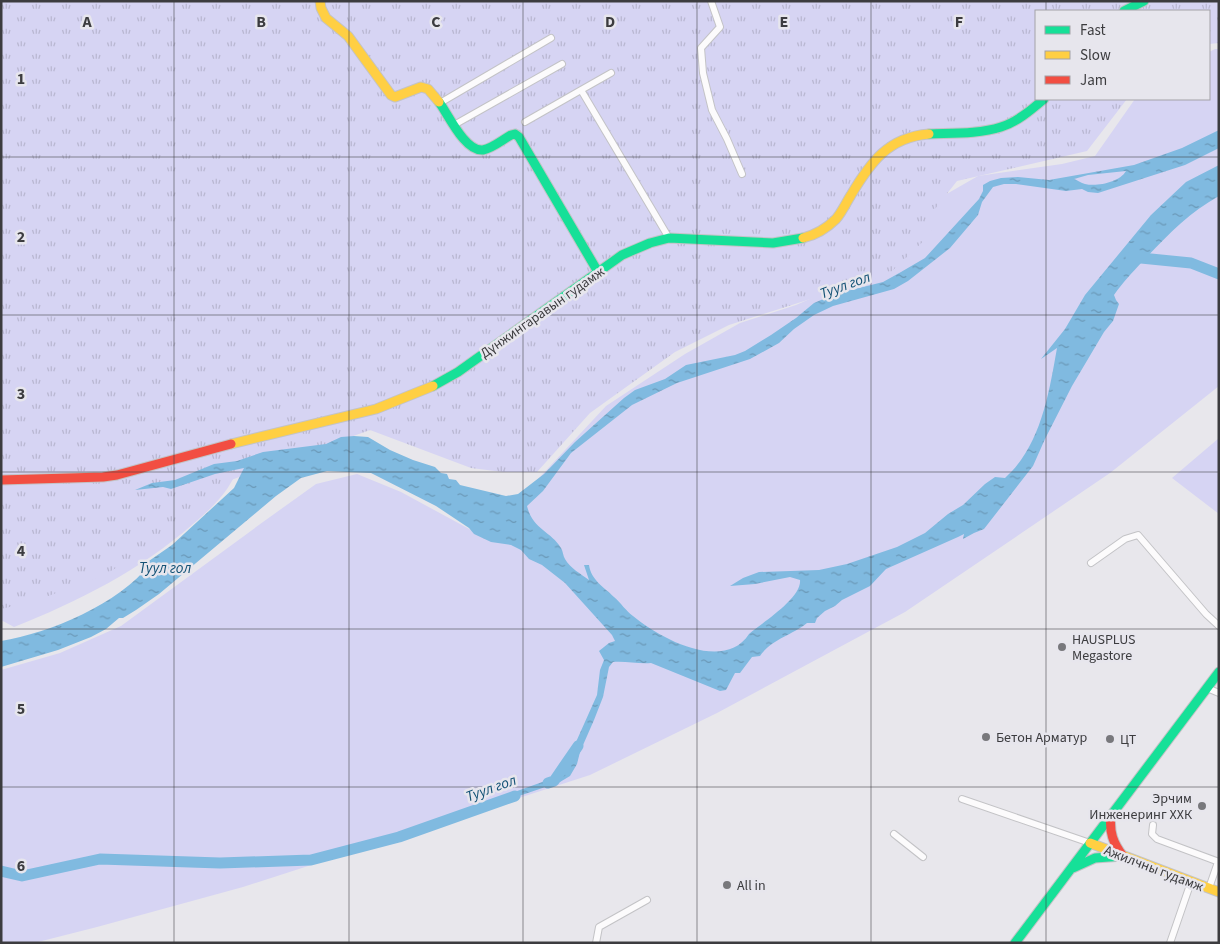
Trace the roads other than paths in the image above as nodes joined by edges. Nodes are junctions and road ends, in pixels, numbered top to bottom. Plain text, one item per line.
1 (320, 1) edge
2 (710, 1) edge
3 (1144, 1) edge
4 (1126, 10) edge
5 (551, 38) dead end
6 (562, 64) dead end
7 (611, 73) dead end
8 (581, 90) junction
9 (1043, 100) edge
10 (440, 103) junction
11 (525, 122) dead end
12 (454, 125) junction
13 (742, 174) dead end
14 (669, 238) junction
15 (598, 272) junction
16 (1, 480) edge
17 (1091, 563) dead end
18 (1219, 626) edge
19 (1219, 672) edge
20 (1207, 688) junction
21 (1219, 693) edge
22 (962, 799) dead end
23 (1111, 815) junction
24 (1153, 824) dead end
25 (894, 834) dead end
26 (1090, 843) junction
27 (1123, 856) junction
28 (923, 857) dead end
29 (1218, 862) edge
30 (1069, 871) junction
31 (1191, 882) junction
32 (1209, 888) junction
33 (1219, 892) edge
34 (647, 900) dead end
35 (596, 943) edge
36 (1015, 943) edge
37 (1170, 943) edge

1 - 10 main road
2 - 13 street
3 - 4 main road
5 - 10 street
6 - 12 street
7 - 8 street
8 - 11 street
8 - 14 street
9 - 14 main road, Дүнжингаравын гудамж
10 - 12 main road
12 - 15 main road
14 - 15 main road, Дүнжингаравын гудамж
15 - 16 main road, Дүнжингаравын гудамж
17 - 18 street
19 - 20 main road
20 - 21 street
20 - 23 main road
22 - 26 street
23 - 26 main road
23 - 27 main road
24 - 29 street
25 - 28 street
26 - 27 main road, Ажилчны гудамж
26 - 30 main road
27 - 30 main road
27 - 31 main road, Ажилчны гудамж
29 - 32 street
30 - 36 main road
31 - 32 main road, Ажилчны гудамж
31 - 37 street
32 - 33 main road, Ажилчны гудамж
34 - 35 street

